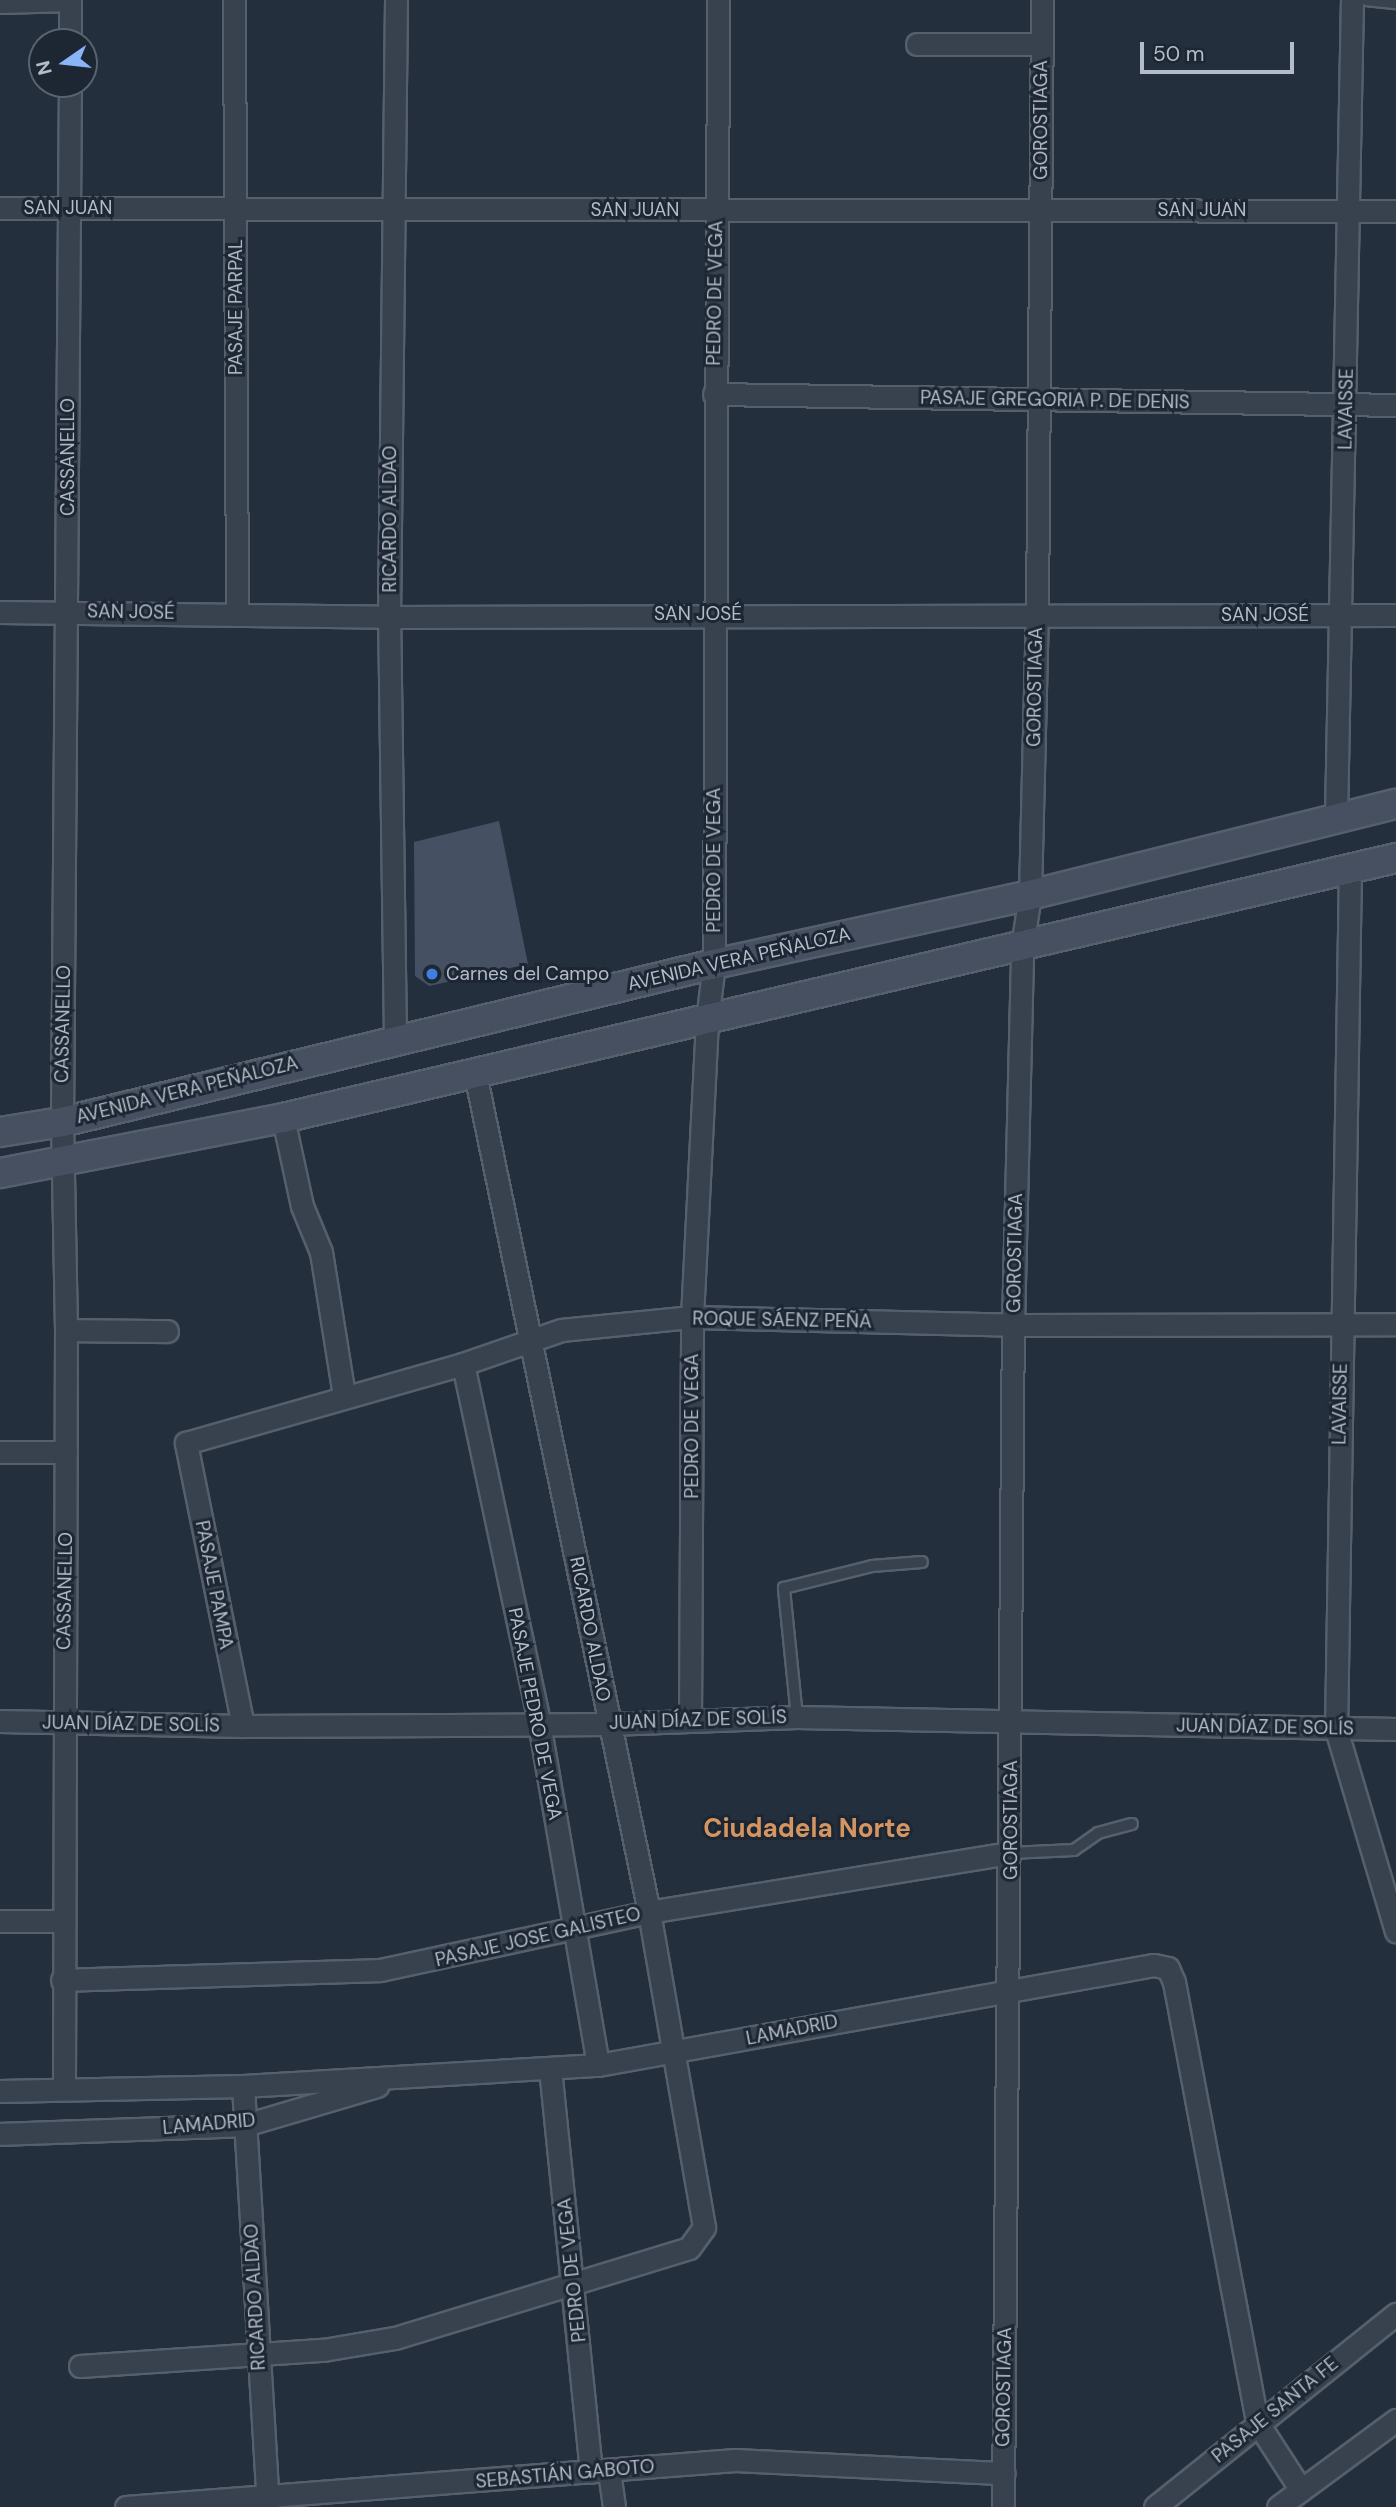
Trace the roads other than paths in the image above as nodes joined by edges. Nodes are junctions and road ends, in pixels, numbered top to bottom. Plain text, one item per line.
1 (71, 0) edge
2 (234, 0) edge
3 (396, 0) edge
4 (718, 0) edge
5 (1042, 0) edge
6 (1352, 0) edge
7 (1366, 0) edge
8 (0, 2) edge
9 (1396, 3) edge
10 (70, 28) edge
11 (917, 44) dead end
12 (1042, 44) junction
13 (70, 98) edge
14 (0, 208) edge
15 (70, 208) junction
16 (1041, 209) junction
17 (236, 210) junction
18 (716, 210) junction
19 (1349, 211) junction
20 (1396, 211) edge
21 (392, 212) junction
22 (714, 394) junction
23 (1040, 400) junction
24 (1346, 404) junction
25 (1396, 405) edge
26 (0, 612) edge
27 (67, 612) junction
28 (237, 613) junction
29 (712, 614) junction
30 (1342, 614) junction
31 (1396, 615) edge
32 (1037, 616) junction
33 (389, 617) junction
34 (1396, 804) edge
35 (1336, 817) junction
36 (1396, 858) edge
37 (1350, 869) junction
38 (1030, 895) junction
39 (1022, 947) junction
40 (714, 964) junction
41 (707, 1020) junction
42 (396, 1038) junction
43 (475, 1073) junction
44 (283, 1118) junction
45 (62, 1122) junction
46 (0, 1132) edge
47 (63, 1163) junction
48 (0, 1173) edge
49 (692, 1317) junction
50 (1396, 1324) edge
51 (1013, 1325) junction
52 (1342, 1325) junction
53 (66, 1330) junction
54 (167, 1331) dead end
55 (533, 1343) junction
56 (463, 1364) junction
57 (344, 1396) junction
58 (186, 1443) joint
59 (0, 1452) edge
60 (66, 1452) junction
61 (922, 1562) dead end
62 (797, 1717) junction
63 (690, 1720) junction
64 (0, 1721) edge
65 (64, 1721) junction
66 (1011, 1722) junction
67 (539, 1723) junction
68 (609, 1724) junction
69 (243, 1726) junction
70 (1336, 1729) junction
71 (1396, 1729) edge
72 (1132, 1824) dead end
73 (1010, 1853) junction
74 (649, 1912) junction
75 (0, 1921) edge
76 (63, 1921) junction
77 (574, 1927) junction
78 (1396, 1931) edge
79 (62, 1980) junction
80 (1009, 1993) junction
81 (674, 2054) junction
82 (598, 2065) junction
83 (550, 2068) junction
84 (413, 2076) junction
85 (243, 2086) junction
86 (64, 2090) junction
87 (0, 2091) edge
88 (245, 2125) junction
89 (0, 2134) edge
90 (574, 2280) junction
91 (1396, 2314) edge
92 (258, 2353) junction
93 (80, 2366) dead end
94 (1396, 2420) edge
95 (1257, 2422) junction
96 (600, 2471) junction
97 (1004, 2473) junction
98 (1301, 2490) junction
99 (268, 2502) edge
100 (126, 2507) edge
101 (614, 2507) edge
102 (1003, 2507) edge
103 (1155, 2507) edge
104 (1278, 2507) edge

1 - 8 street
1 - 10 street
2 - 17 street, PASAJE PARPAL
3 - 21 street, RICARDO ALDAO
4 - 18 street, PEDRO DE VEGA
5 - 12 street, GOROSTIAGA
6 - 19 street, LAVAISSE
7 - 9 lane
11 - 12 street
12 - 16 street, GOROSTIAGA
13 - 15 street, CASSANELLO
14 - 15 street, SAN JUAN
15 - 17 street, SAN JUAN
15 - 27 street, CASSANELLO
16 - 18 street, SAN JUAN
16 - 19 street, SAN JUAN
16 - 23 street, GOROSTIAGA
17 - 21 street, SAN JUAN
17 - 28 street, PASAJE PARPAL
18 - 21 street, SAN JUAN
18 - 22 street, PEDRO DE VEGA
19 - 20 street, SAN JUAN
19 - 24 street, LAVAISSE
21 - 33 street, RICARDO ALDAO
22 - 23 street, PASAJE GREGORIA P. DE DENIS
22 - 29 street, PEDRO DE VEGA
23 - 24 street, PASAJE GREGORIA P. DE DENIS
23 - 32 street, GOROSTIAGA
24 - 25 street, PASAJE GREGORIA P. DE DENIS
24 - 30 street, LAVAISSE
26 - 27 street, SAN JOSÉ
27 - 28 street, SAN JOSÉ
27 - 45 street, CASSANELLO
28 - 33 street, SAN JOSÉ
29 - 32 street, SAN JOSÉ
29 - 33 street, SAN JOSÉ
29 - 40 street, PEDRO DE VEGA
30 - 31 street, SAN JOSÉ
30 - 32 street, SAN JOSÉ
30 - 35 street, LAVAISSE
32 - 38 street, GOROSTIAGA
33 - 42 street, RICARDO ALDAO
34 - 35 main road, AVENIDA VERA PEÑALOZA
35 - 38 main road, AVENIDA VERA PEÑALOZA
36 - 37 main road
37 - 39 main road
37 - 52 street, LAVAISSE
38 - 39 street, GOROSTIAGA
38 - 40 main road, AVENIDA VERA PEÑALOZA
39 - 41 main road
39 - 51 street, GOROSTIAGA
40 - 41 street, PEDRO DE VEGA
40 - 42 main road, AVENIDA VERA PEÑALOZA
41 - 43 main road
41 - 49 street, PEDRO DE VEGA
42 - 45 main road, AVENIDA VERA PEÑALOZA
43 - 44 main road
43 - 55 street, RICARDO ALDAO
44 - 47 main road
44 - 57 street
45 - 46 main road, AVENIDA VERA PEÑALOZA
45 - 47 street, CASSANELLO
47 - 48 main road
47 - 53 street, CASSANELLO
49 - 51 street, ROQUE SÁENZ PEÑA
49 - 55 street, ROQUE SÁENZ PEÑA
49 - 63 street, PEDRO DE VEGA
50 - 52 street, ROQUE SÁENZ PEÑA
51 - 52 street, ROQUE SÁENZ PEÑA
51 - 66 street, GOROSTIAGA
52 - 70 street, LAVAISSE
53 - 54 street
53 - 60 street, CASSANELLO
55 - 56 street, ROQUE SÁENZ PEÑA
55 - 68 street, RICARDO ALDAO
56 - 57 street, ROQUE SÁENZ PEÑA
56 - 67 street, PASAJE PEDRO DE VEGA
57 - 58 street, ROQUE SÁENZ PEÑA
58 - 69 street, PASAJE PAMPA
59 - 60 street
60 - 65 street, CASSANELLO
61 - 62 lane
62 - 63 street, JUAN DÍAZ DE SOLÍS
62 - 66 street, JUAN DÍAZ DE SOLÍS
63 - 68 street, JUAN DÍAZ DE SOLÍS
64 - 65 street, JUAN DÍAZ DE SOLÍS
65 - 69 street, JUAN DÍAZ DE SOLÍS
65 - 76 street, CASSANELLO
66 - 70 street, JUAN DÍAZ DE SOLÍS
66 - 73 street, GOROSTIAGA
67 - 68 street, JUAN DÍAZ DE SOLÍS
67 - 69 street, JUAN DÍAZ DE SOLÍS
67 - 77 street, PASAJE PEDRO DE VEGA
68 - 74 street, RICARDO ALDAO
70 - 71 street, JUAN DÍAZ DE SOLÍS
70 - 78 street, LAVAISSE
72 - 73 lane
73 - 74 street, PASAJE JOSE GALISTEO
73 - 80 street, GOROSTIAGA
74 - 77 street, PASAJE JOSE GALISTEO
74 - 81 street, RICARDO ALDAO
75 - 76 street
76 - 79 street, CASSANELLO
77 - 79 street, PASAJE JOSE GALISTEO
77 - 82 street, PASAJE PEDRO DE VEGA
79 - 86 street, CASSANELLO
80 - 81 street, LAMADRID
80 - 95 street, LAMADRID
80 - 97 street, GOROSTIAGA
81 - 82 street, LAMADRID
81 - 90 street, RICARDO ALDAO
82 - 83 street, LAMADRID
83 - 84 street, LAMADRID
83 - 90 street, PEDRO DE VEGA
84 - 85 street, LAMADRID
84 - 88 street, LAMADRID
85 - 86 street, LAMADRID
85 - 88 street, RICARDO ALDAO
86 - 87 street, LAMADRID
88 - 89 street, LAMADRID
88 - 92 street, RICARDO ALDAO
90 - 92 street
90 - 96 street, PEDRO DE VEGA
91 - 95 street, PASAJE SANTA FE
92 - 93 street
92 - 99 street, RICARDO ALDAO
94 - 98 street
95 - 98 street
95 - 103 street, PASAJE SANTA FE
96 - 97 street, SEBASTIÁN GABOTO
96 - 99 street, SEBASTIÁN GABOTO
96 - 101 street, PEDRO DE VEGA
97 - 102 street, GOROSTIAGA
98 - 104 street
99 - 100 street, SEBASTIÁN GABOTO

